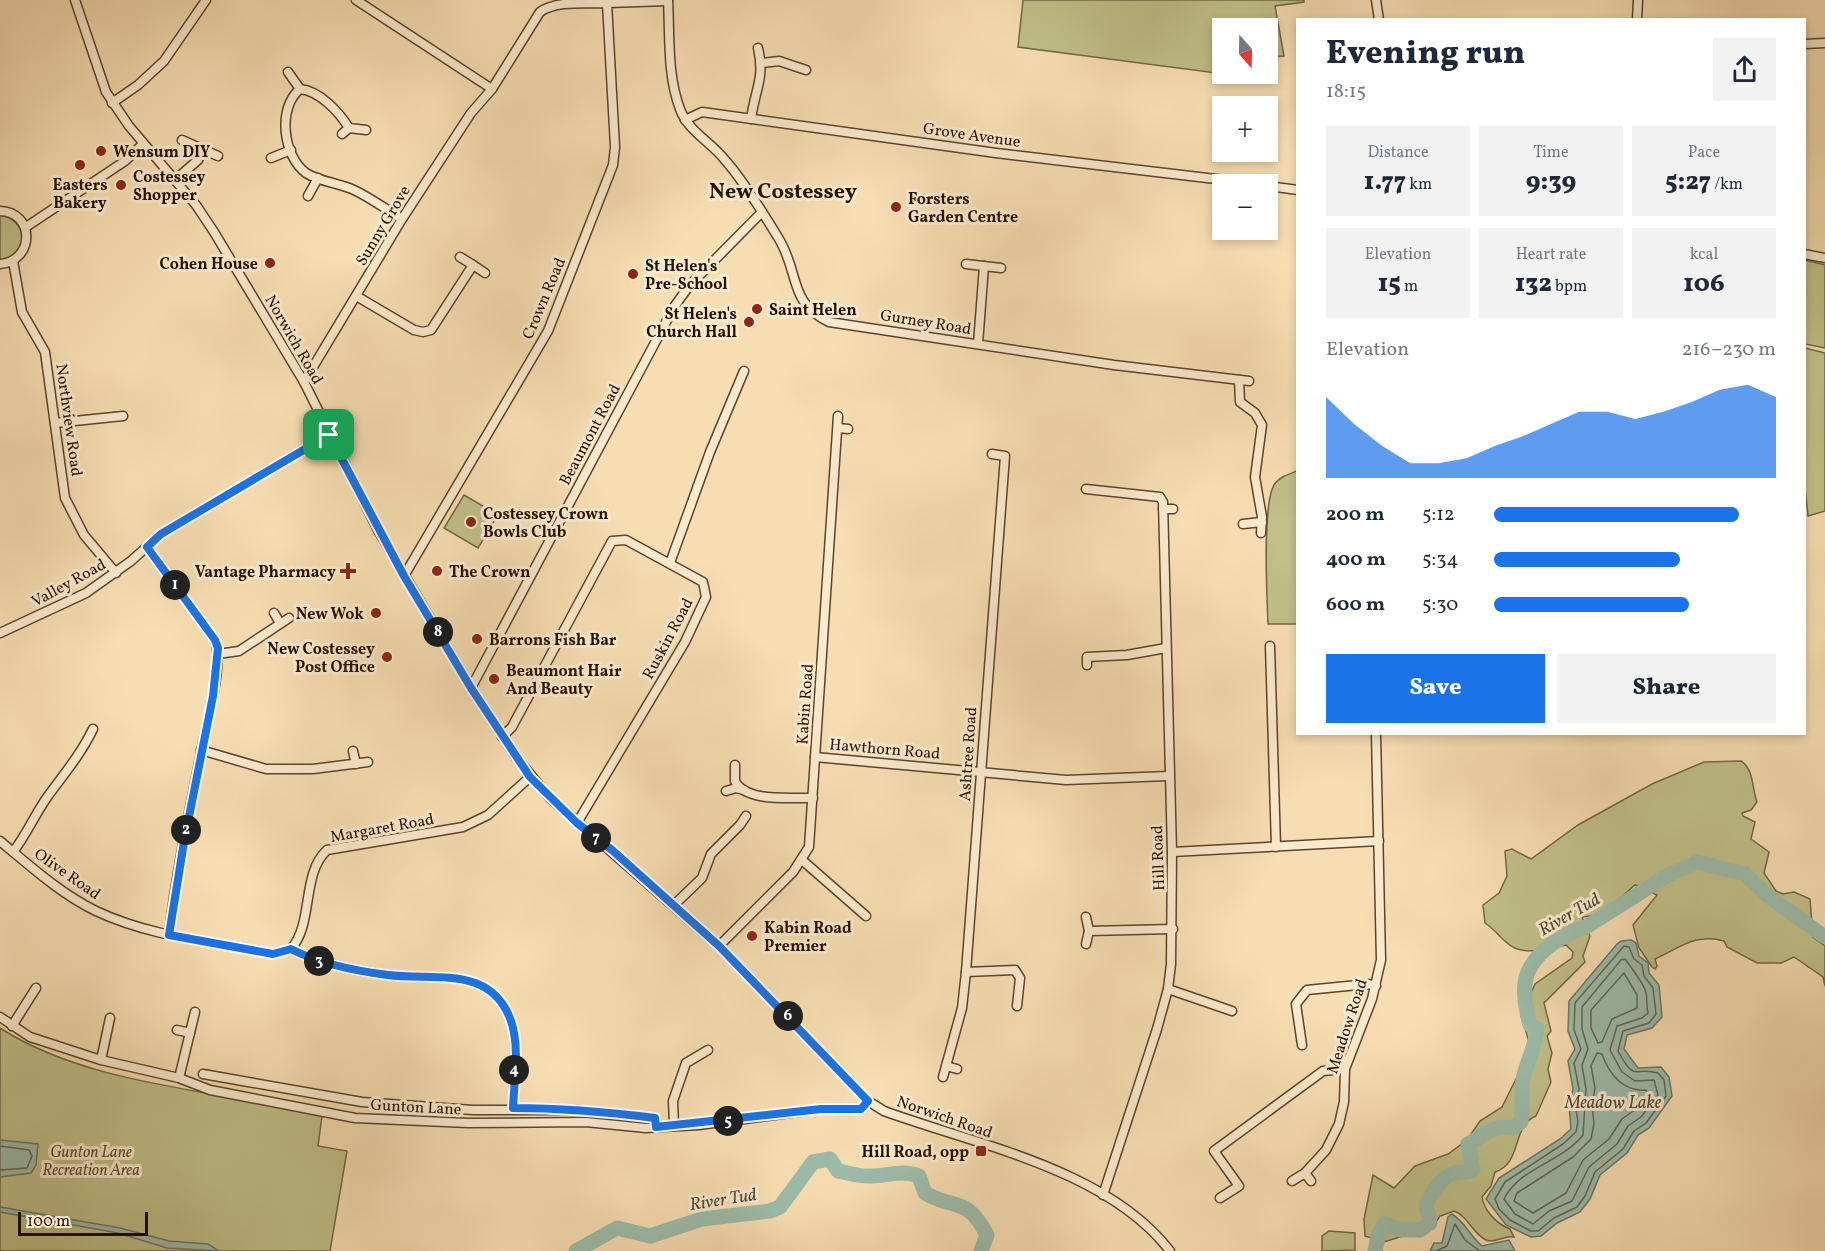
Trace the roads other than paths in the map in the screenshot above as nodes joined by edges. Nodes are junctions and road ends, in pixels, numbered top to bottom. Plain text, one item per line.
1 (75, 0) edge
2 (207, 0) edge
3 (356, 0) edge
4 (1376, 0) edge
5 (1638, 0) edge
6 (668, 1) edge
7 (607, 3) junction
8 (1379, 18) edge
9 (1638, 18) edge
10 (1825, 43) edge
11 (1806, 44) edge
12 (758, 48) dead end
13 (762, 63) junction
14 (806, 70) dead end
15 (288, 72) dead end
16 (492, 88) junction
17 (300, 89) junction
18 (112, 103) junction
19 (751, 119) junction
20 (685, 120) junction
21 (349, 128) junction
22 (366, 130) dead end
23 (342, 134) dead end
24 (182, 140) dead end
25 (143, 144) junction
26 (203, 150) junction
27 (291, 150) junction
28 (218, 156) dead end
29 (271, 158) dead end
30 (318, 178) junction
31 (1212, 179) edge
32 (175, 180) junction
33 (1278, 187) edge
34 (1296, 190) edge
35 (308, 196) dead end
36 (0, 211) edge
37 (761, 213) junction
38 (402, 219) junction
39 (26, 227) junction
40 (1806, 254) edge
41 (460, 257) dead end
42 (1825, 258) edge
43 (13, 261) junction
44 (0, 264) edge
45 (966, 264) dead end
46 (473, 265) junction
47 (984, 266) junction
48 (1001, 268) dead end
49 (485, 273) dead end
50 (358, 297) junction
51 (978, 344) junction
52 (744, 371) dead end
53 (304, 382) junction
54 (123, 416) dead end
55 (838, 416) dead end
56 (55, 423) junction
57 (838, 428) junction
58 (848, 429) dead end
59 (329, 435) junction
60 (992, 454) dead end
61 (1091, 486) dead end
62 (1163, 509) junction
63 (1173, 509) dead end
64 (1262, 522) junction
65 (1243, 524) dead end
66 (1261, 534) dead end
67 (147, 547) junction
68 (670, 562) junction
69 (116, 573) junction
70 (404, 576) junction
71 (274, 613) dead end
72 (289, 618) dead end
73 (280, 623) junction
74 (0, 633) edge
75 (1270, 646) dead end
76 (1166, 648) junction
77 (218, 654) junction
78 (1087, 665) dead end
79 (471, 688) junction
80 (93, 729) dead end
81 (1376, 735) edge
82 (502, 737) junction
83 (201, 750) junction
84 (353, 751) dead end
85 (815, 757) junction
86 (368, 762) dead end
87 (356, 764) junction
88 (735, 765) dead end
89 (980, 770) junction
90 (1168, 776) junction
91 (530, 777) junction
92 (744, 790) junction
93 (726, 791) dead end
94 (813, 798) junction
95 (746, 816) dead end
96 (577, 823) junction
97 (0, 842) edge
98 (1379, 842) junction
99 (1276, 847) junction
100 (13, 852) junction
101 (1172, 852) junction
102 (802, 860) junction
103 (674, 905) junction
104 (866, 916) dead end
105 (1086, 917) dead end
106 (1173, 929) junction
107 (1089, 931) junction
108 (169, 935) junction
109 (1086, 944) dead end
110 (719, 946) junction
111 (291, 949) junction
112 (966, 972) junction
113 (1319, 976) dead end
114 (1376, 986) junction
115 (1320, 987) junction
116 (36, 988) dead end
117 (1168, 989) junction
118 (1017, 1006) dead end
119 (1232, 1011) dead end
120 (195, 1012) dead end
121 (0, 1017) edge
122 (110, 1018) dead end
123 (12, 1026) junction
124 (177, 1030) dead end
125 (190, 1033) junction
126 (1302, 1045) dead end
127 (708, 1050) dead end
128 (101, 1060) junction
129 (946, 1066) junction
130 (957, 1069) dead end
131 (1345, 1069) junction
132 (203, 1074) dead end
133 (943, 1077) dead end
134 (179, 1078) junction
135 (868, 1101) junction
136 (513, 1108) junction
137 (674, 1126) junction
138 (656, 1127) junction
139 (1214, 1151) junction
140 (1204, 1158) dead end
141 (1305, 1173) junction
142 (1292, 1181) dead end
143 (1311, 1181) dead end
144 (1239, 1186) junction
145 (1103, 1195) junction
146 (1245, 1195) dead end
147 (1220, 1198) dead end
148 (1170, 1251) edge

1 - 18 street, Norwich Road
2 - 18 street
3 - 16 street
4 - 8 street
5 - 9 street
6 - 7 street
6 - 20 street, Gurney Road
7 - 16 street, Sunny Grove
7 - 70 street, Crown Road
10 - 11 street
12 - 13 street
13 - 14 street
13 - 19 street
15 - 17 street
16 - 38 street, Sunny Grove
17 - 21 street
17 - 27 street
18 - 25 street, Norwich Road
19 - 20 street, Grove Avenue
19 - 31 street, Grove Avenue
20 - 37 street, Gurney Road
21 - 22 street
21 - 23 street
24 - 26 street
25 - 32 street, Norwich Road
25 - 39 street
26 - 28 street
26 - 32 street
27 - 29 street
27 - 30 street
30 - 35 street
30 - 38 street
32 - 53 street, Norwich Road
33 - 34 street
36 - 39 street
37 - 51 street, Gurney Road
37 - 79 street, Beaumont Road
38 - 50 street, Sunny Grove
39 - 43 street
40 - 42 street
41 - 46 street
43 - 44 street
43 - 56 street, Northview Road
45 - 47 street
46 - 49 street
46 - 50 street
47 - 48 street
47 - 51 street
50 - 53 street, Sunny Grove
51 - 64 street, Gurney Road
52 - 68 street
53 - 59 street, Norwich Road
54 - 56 street
55 - 57 street, Kabin Road
56 - 69 street, Northview Road
57 - 58 street
57 - 85 street, Kabin Road
59 - 67 street, Valley Road
59 - 70 street, Norwich Road
60 - 89 street, Ashtree Road
61 - 62 street, Hill Road
62 - 63 street
62 - 76 street, Hill Road
64 - 65 street
64 - 66 street
67 - 69 street, Valley Road
67 - 77 street
68 - 82 street, Ruskin Road
68 - 96 street, Ruskin Road
69 - 74 street, Valley Road
70 - 79 street, Norwich Road
71 - 73 street
72 - 73 street
73 - 77 street
75 - 99 street
76 - 78 street
76 - 90 street, Hill Road
77 - 83 street
79 - 82 street, Norwich Road
80 - 100 street
81 - 98 street, Meadow Road
82 - 91 street, Norwich Road
83 - 87 street
83 - 108 street
84 - 87 street
85 - 89 street, Hawthorn Road
85 - 94 street, Kabin Road
86 - 87 street
88 - 92 street
89 - 90 street, Hawthorn Road
89 - 112 street, Ashtree Road
90 - 101 street, Hill Road
91 - 96 street, Norwich Road
91 - 111 street, Margaret Road
92 - 93 street
92 - 94 street
94 - 102 street, Kabin Road
95 - 103 street
96 - 103 street, Norwich Road
97 - 100 street, Olive Road
98 - 99 street
98 - 114 street, Meadow Road
99 - 101 street
100 - 108 street, Olive Road
101 - 106 street, Hill Road
102 - 104 street
102 - 110 street, Kabin Road
103 - 110 street, Norwich Road
105 - 107 street
106 - 107 street
106 - 117 street, Hill Road
107 - 109 street
108 - 111 street, Olive Road
110 - 135 street, Norwich Road
111 - 136 street
112 - 118 street
112 - 129 street, Ashtree Road
113 - 115 street
114 - 115 street
114 - 131 street, Meadow Road
115 - 126 street
116 - 123 street
117 - 119 street
117 - 145 street, Hill Road
120 - 125 street
121 - 123 street, Gunton Lane
122 - 128 street
123 - 128 street, Gunton Lane
124 - 125 street
125 - 134 street
127 - 137 street
128 - 134 street, Gunton Lane
129 - 130 street
129 - 133 street, Ashtree Road
131 - 139 street
131 - 141 street, Meadow Road
132 - 136 street, Gunton Lane
134 - 138 street, Gunton Lane
135 - 137 street, Gunton Lane
135 - 145 street, Norwich Road
136 - 138 street, Gunton Lane
137 - 138 street, Gunton Lane
139 - 140 street
139 - 144 street
141 - 142 street, Meadow Road
141 - 143 street
144 - 146 street
144 - 147 street
145 - 148 street, Norwich Road

